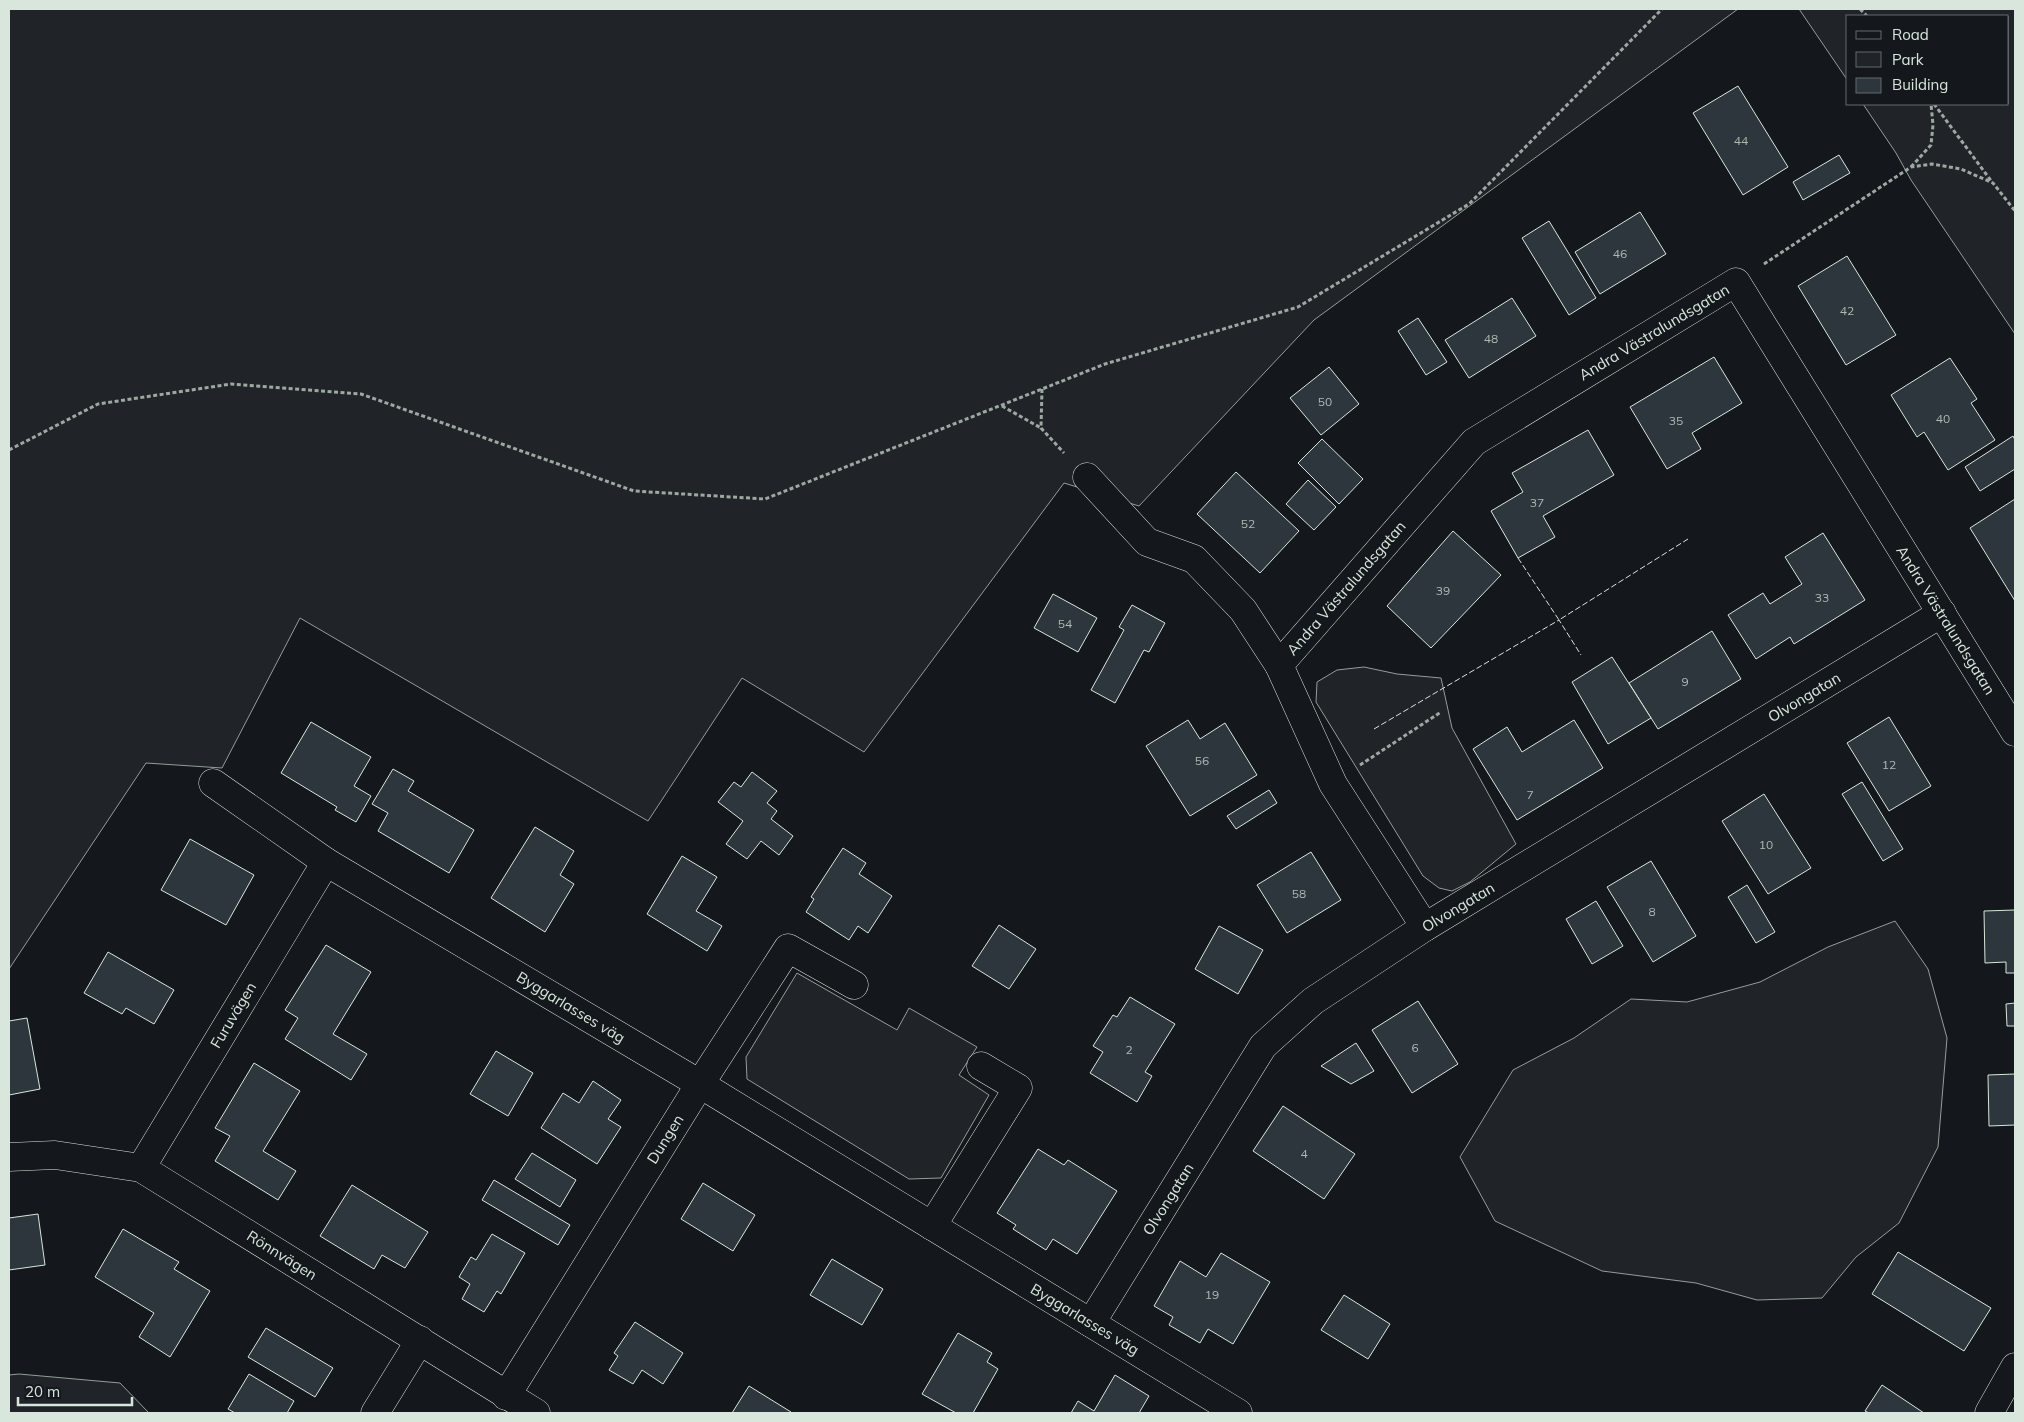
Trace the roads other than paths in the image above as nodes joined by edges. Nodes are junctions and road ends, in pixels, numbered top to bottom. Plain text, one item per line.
1 (1087, 477) road end
2 (1942, 613) junction
3 (1279, 665) junction
4 (2015, 732) edge
5 (213, 783) dead end
6 (326, 862) junction
7 (1425, 926) junction
8 (854, 985) dead end
9 (981, 1066) dead end
10 (700, 1084) junction
11 (9, 1157) edge
12 (141, 1168) junction
13 (932, 1226) junction
14 (1091, 1323) junction
15 (420, 1340) junction
16 (2015, 1368) edge
17 (506, 1396) junction
18 (375, 1413) edge
19 (536, 1413) edge
20 (1238, 1413) edge
21 (1989, 1413) edge

1 - 3 street, Andra Västralundsgatan
2 - 3 street, Andra Västralundsgatan
2 - 4 street, Andra Västralundsgatan
2 - 7 street, Olvongatan
3 - 7 street, Andra Västralundsgatan
5 - 6 street, Byggarlasses väg
6 - 10 street, Byggarlasses väg
6 - 12 street, Furuvägen
7 - 14 street, Olvongatan
8 - 10 street, Dungen
9 - 13 street
10 - 13 street, Byggarlasses väg
10 - 17 street, Dungen
11 - 12 street, Rönnvägen
12 - 15 street, Rönnvägen
13 - 14 street, Byggarlasses väg
14 - 20 street, Byggarlasses väg
15 - 17 street, Rönnvägen
15 - 18 street
16 - 21 street
17 - 19 street, Rönnvägen

